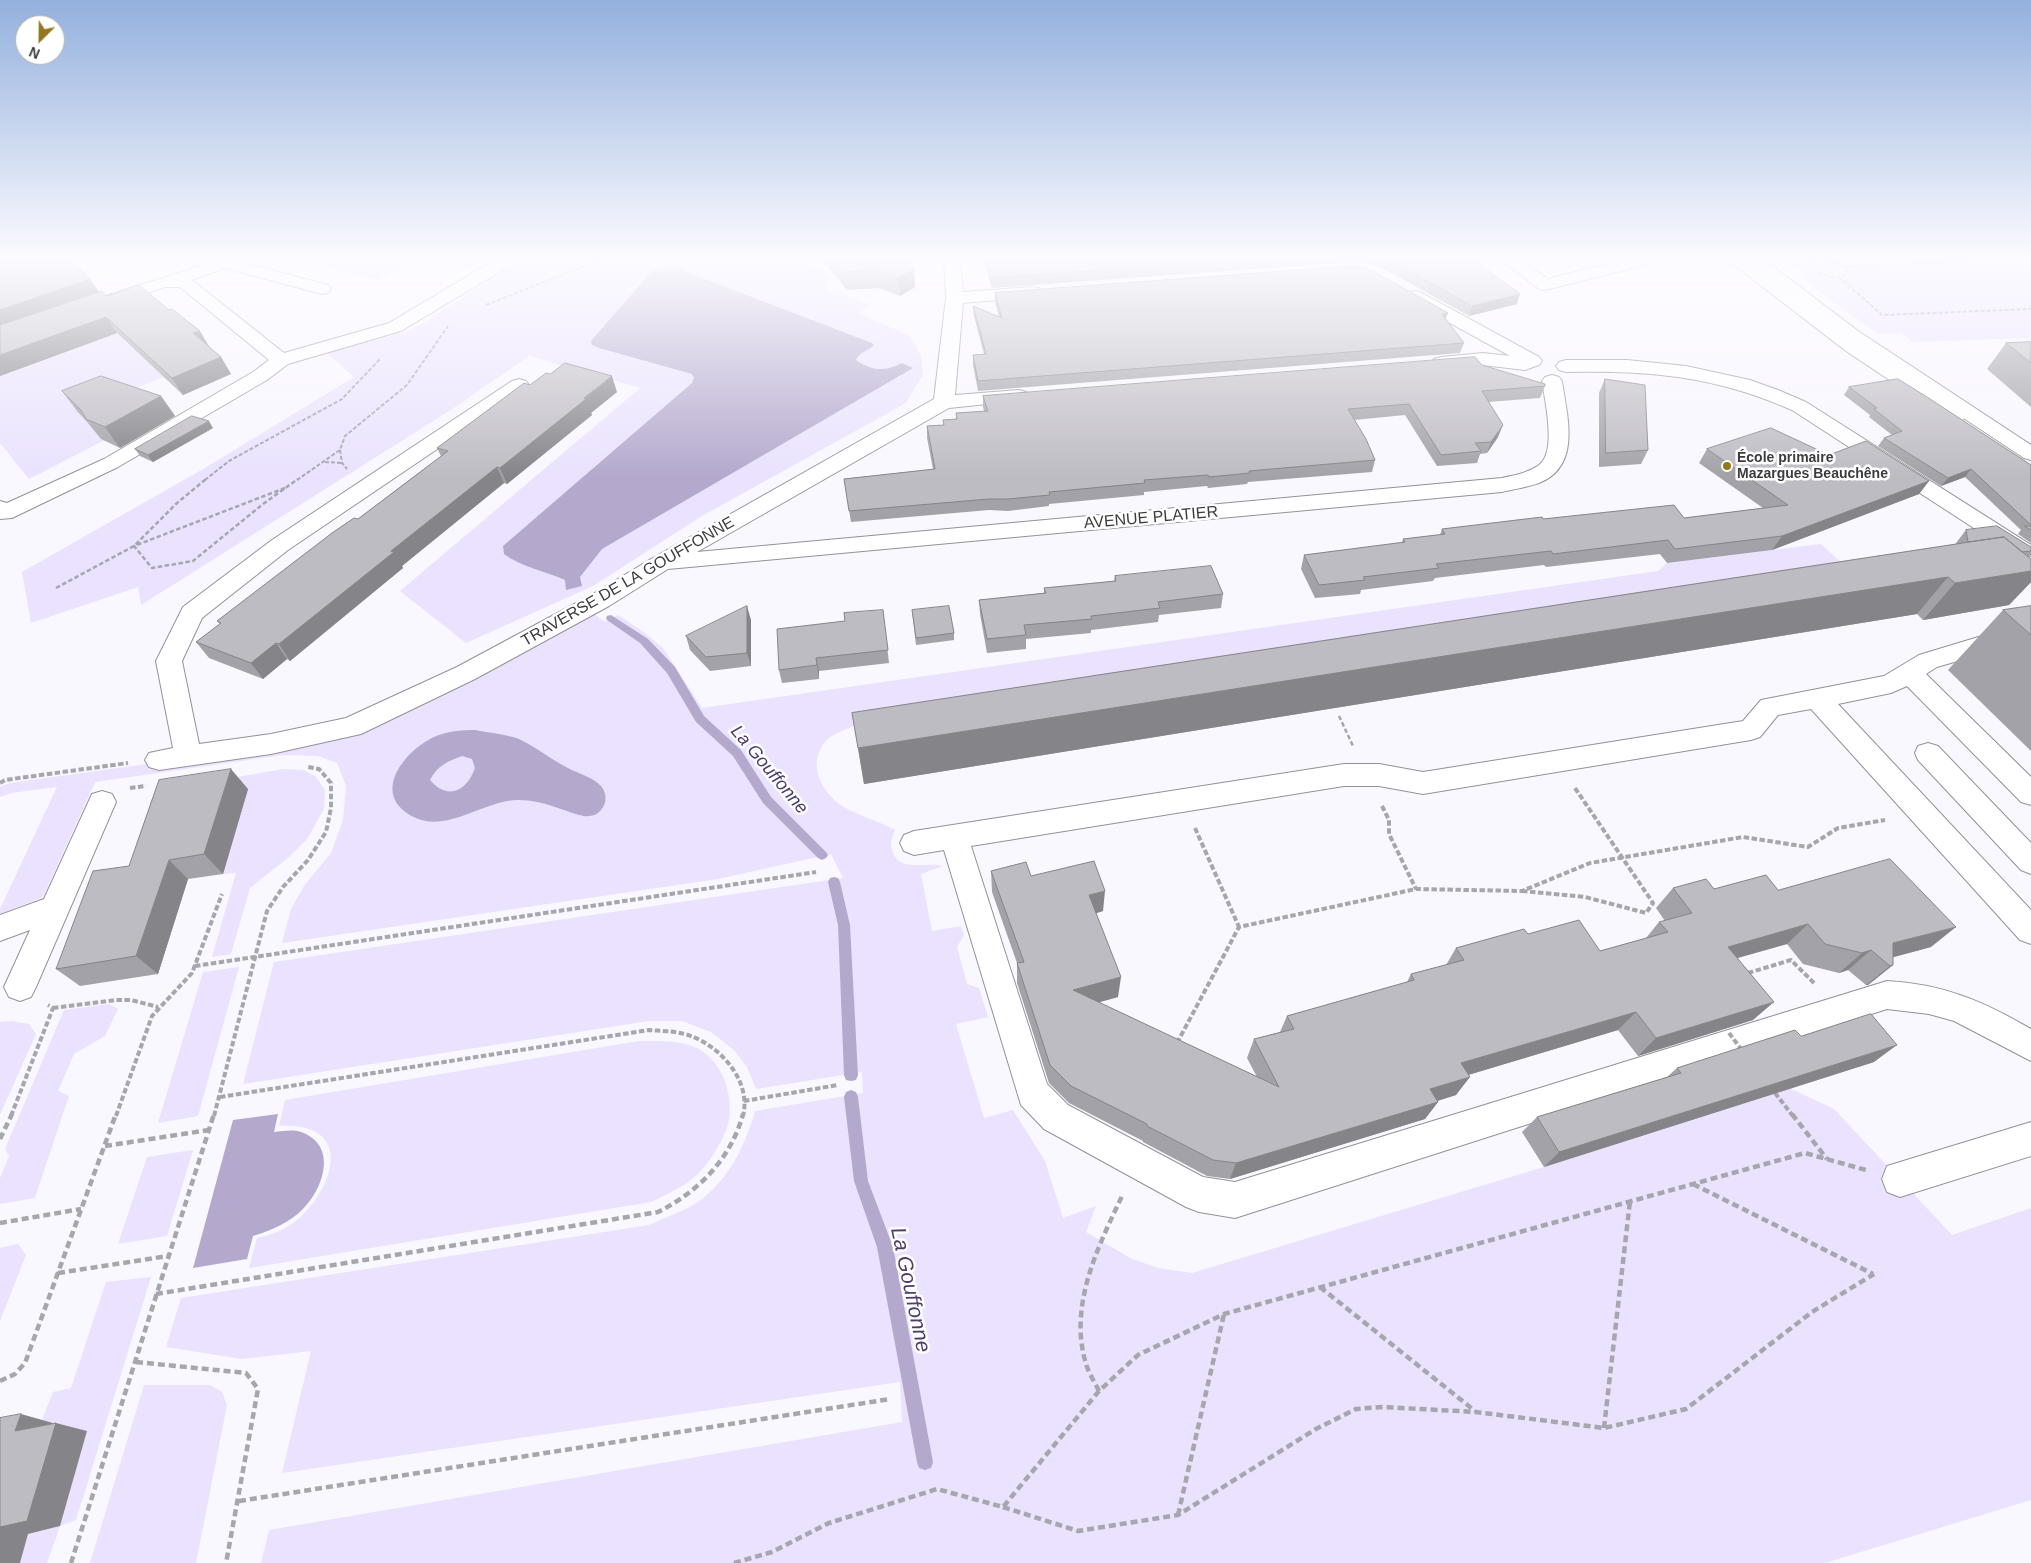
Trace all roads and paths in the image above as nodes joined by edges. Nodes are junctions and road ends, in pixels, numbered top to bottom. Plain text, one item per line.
1 (245, 331) edge
2 (382, 331) edge
3 (445, 331) edge
4 (951, 331) edge
5 (1475, 331) edge
6 (1832, 331) edge
7 (1846, 331) edge
8 (380, 359) dead end
9 (281, 360) junction
10 (1530, 363) junction
11 (1427, 364) edge
12 (1559, 374) junction
13 (519, 385) edge
14 (1038, 395) edge
15 (944, 402) junction
16 (340, 450) junction
17 (2031, 454) edge
18 (324, 462) junction
19 (342, 463) junction
20 (2031, 467) edge
21 (351, 473) dead end
22 (284, 488) junction
23 (1, 512) edge
24 (134, 546) junction
25 (2028, 550) edge
26 (659, 564) junction
27 (56, 588) dead end
28 (2030, 647) edge
29 (1910, 674) junction
30 (1817, 698) junction
31 (1928, 753) dead end
32 (188, 755) junction
33 (159, 760) joint
34 (1557, 761) junction
35 (303, 766) dead end
36 (0, 783) edge
37 (156, 785) edge
38 (2031, 794) edge
39 (1183, 800) junction
40 (102, 802) joint
41 (1924, 814) junction
42 (954, 837) junction
43 (914, 843) dead end
44 (1621, 858) junction
45 (2031, 862) edge
46 (816, 872) dead end
47 (1522, 890) junction
48 (222, 894) dead end
49 (1653, 903) junction
50 (54, 908) junction
51 (1659, 910) dead end
52 (1239, 927) junction
53 (0, 928) edge
54 (2031, 932) edge
55 (255, 956) junction
56 (195, 966) junction
57 (1746, 974) edge
58 (1817, 986) dead end
59 (20, 987) joint
60 (159, 1007) junction
61 (53, 1008) junction
62 (1727, 1025) edge
63 (2031, 1046) edge
64 (1174, 1050) edge
65 (1746, 1056) edge
66 (838, 1085) dead end
67 (1770, 1086) edge
68 (220, 1097) junction
69 (744, 1101) junction
70 (209, 1130) junction
71 (0, 1139) edge
72 (2031, 1139) edge
73 (105, 1146) junction
74 (1827, 1159) junction
75 (1139, 1162) junction
76 (1900, 1179) joint
77 (1693, 1184) junction
78 (1630, 1201) junction
79 (81, 1209) junction
80 (0, 1223) edge
81 (168, 1256) junction
82 (58, 1273) junction
83 (1320, 1287) junction
84 (156, 1294) junction
85 (1224, 1314) junction
86 (136, 1362) junction
87 (0, 1381) edge
88 (1099, 1391) junction
89 (890, 1399) dead end
90 (1476, 1412) junction
91 (1604, 1428) junction
92 (239, 1501) junction
93 (1003, 1506) junction
94 (1178, 1516) junction
95 (71, 1563) edge
96 (226, 1563) edge
97 (734, 1563) edge

1 - 9 street
2 - 9 street
3 - 16 path
4 - 15 street
5 - 10 street
6 - 20 street
7 - 17 street
8 - 24 path
9 - 23 street
10 - 11 street
10 - 12 street
12 - 25 street
12 - 26 street, AVENUE PLATIER
13 - 32 street
14 - 15 street
15 - 26 street, TRAVERSE DE LA GOUFFONNE
16 - 18 path
16 - 19 path
18 - 19 path
18 - 22 path
19 - 21 path
22 - 24 path
22 - 24 path
24 - 27 path
26 - 32 street, TRAVERSE DE LA GOUFFONNE
28 - 29 street
29 - 30 street
29 - 38 street
30 - 34 street
30 - 41 street
31 - 45 street
32 - 33 street, TRAVERSE DE LA GOUFFONNE
33 - 36 path
34 - 39 street
34 - 44 path
35 - 55 path
37 - 40 path
39 - 42 street
39 - 52 path
40 - 50 street
41 - 44 path
41 - 54 street
42 - 43 street
42 - 75 street
44 - 47 path
44 - 49 path
46 - 55 path
47 - 49 path
47 - 52 path
48 - 56 path
49 - 51 path
50 - 53 street
50 - 59 street
52 - 64 path
55 - 56 path
55 - 68 path
56 - 60 path
57 - 58 path
59 - 61 path
60 - 61 path
60 - 73 path
61 - 71 path
62 - 65 path, bridge
63 - 75 street
66 - 69 path
67 - 74 path
68 - 69 path
68 - 70 path
69 - 84 path
70 - 73 path
70 - 81 path
72 - 76 street
73 - 79 path
74 - 76 path
74 - 77 path
75 - 88 path
77 - 78 path
77 - 91 path
78 - 83 path
78 - 91 path
79 - 80 path
79 - 82 path
81 - 82 path
81 - 84 path
82 - 87 path
83 - 85 path
83 - 90 path
84 - 86 path
85 - 88 path
85 - 94 path
86 - 92 path
86 - 95 path
88 - 93 path
89 - 92 path
90 - 91 path
90 - 94 path
92 - 96 path
93 - 94 path
93 - 97 path

